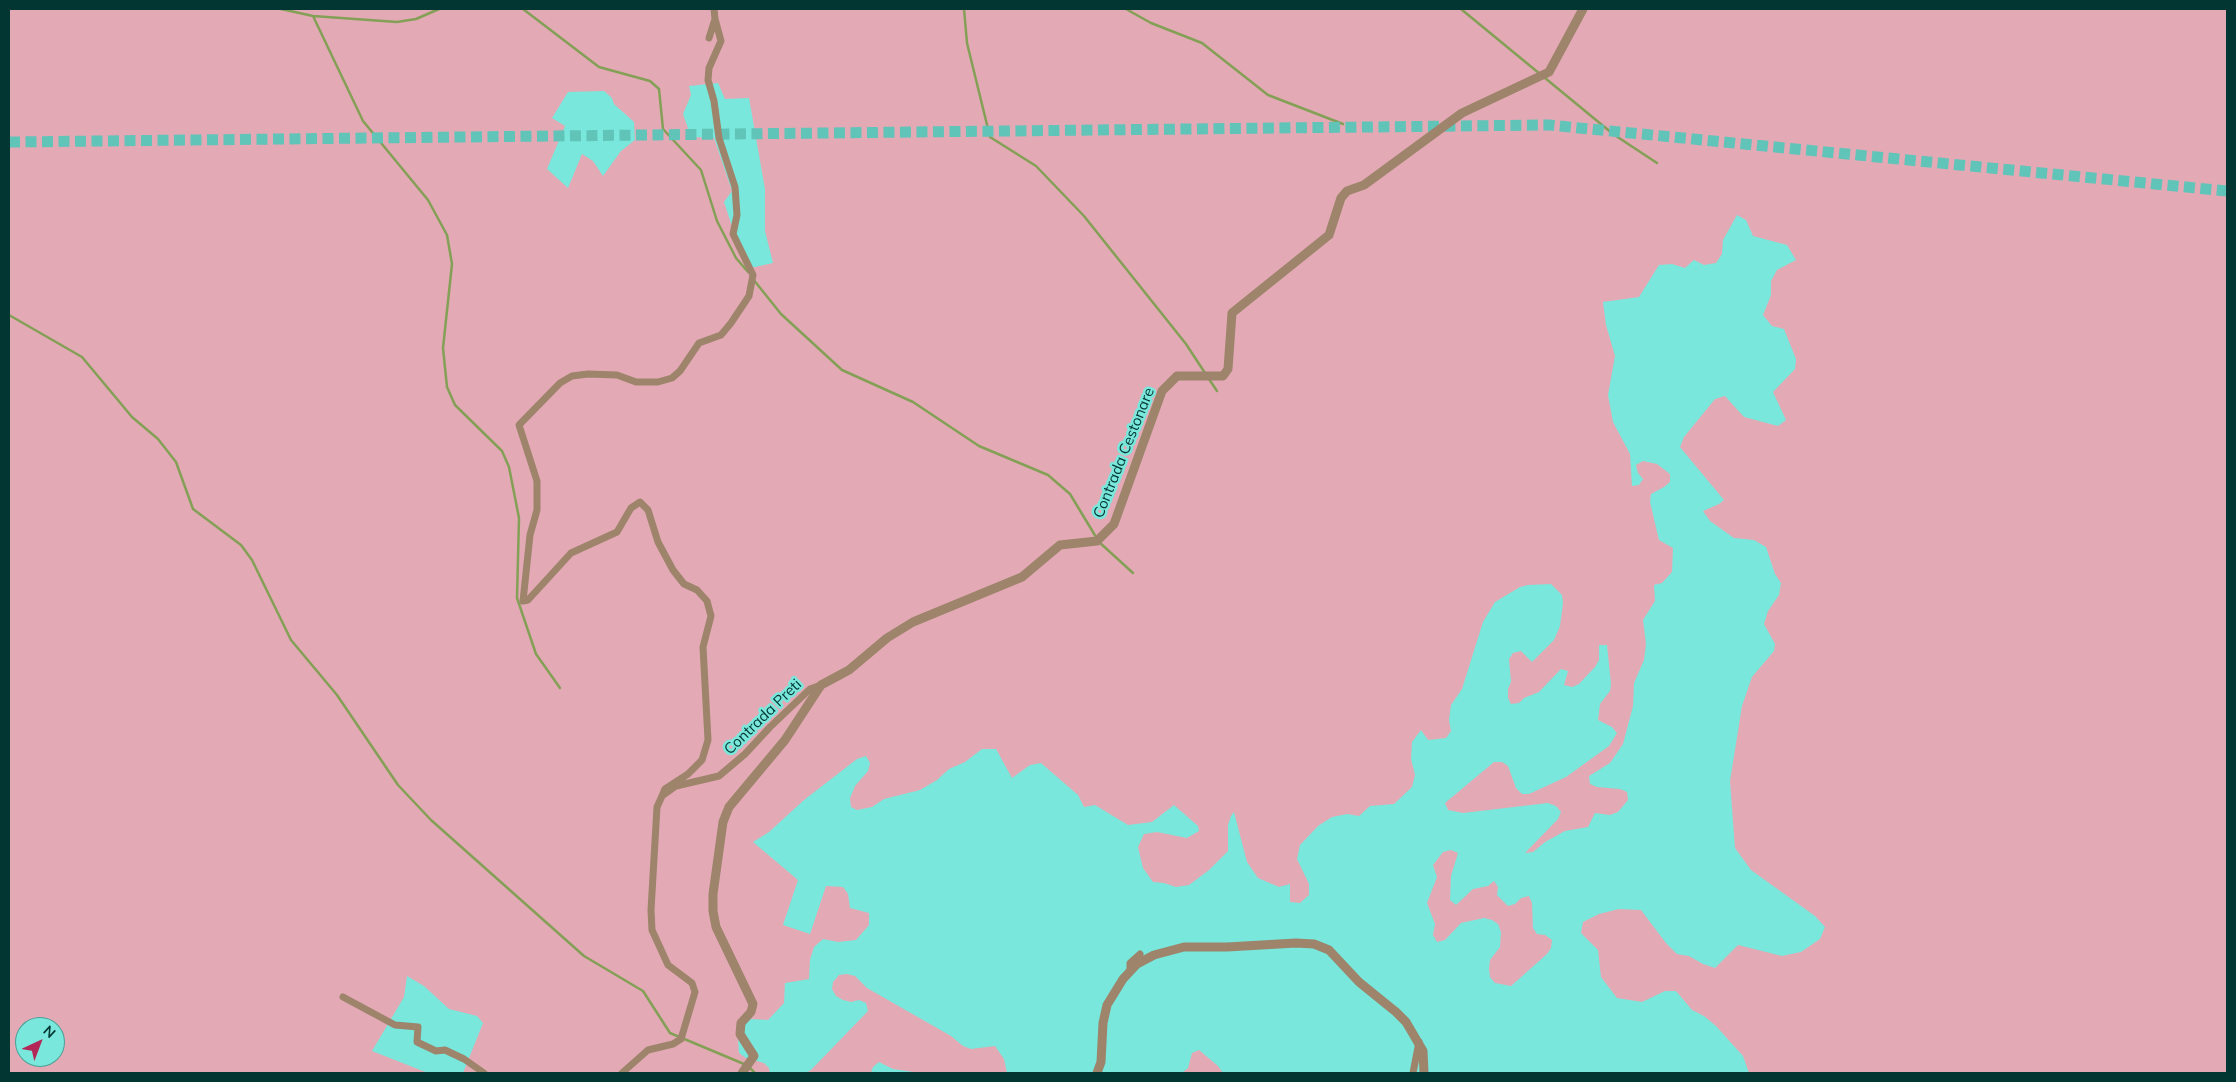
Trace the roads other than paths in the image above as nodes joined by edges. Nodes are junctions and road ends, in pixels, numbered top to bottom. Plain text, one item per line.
1 (714, 9) edge
2 (1583, 9) edge
3 (715, 19) junction
4 (709, 38) dead end
5 (1100, 538) joint
6 (821, 685) junction
7 (662, 796) junction
8 (1140, 954) dead end
9 (1130, 972) junction
10 (346, 999) dead end
11 (1419, 1042) junction
12 (743, 1072) edge
13 (484, 1073) edge
14 (622, 1073) edge
15 (1097, 1073) edge
16 (1413, 1073) edge
17 (1424, 1073) edge

1 - 3 street
2 - 5 street, Contrada Cestonare
3 - 4 street
3 - 7 street
5 - 6 street, Contrada Preti
6 - 7 street, Contrada Preti
6 - 12 street
7 - 14 street
8 - 9 street
9 - 11 street
9 - 15 street
10 - 13 street
11 - 16 street
11 - 17 street

